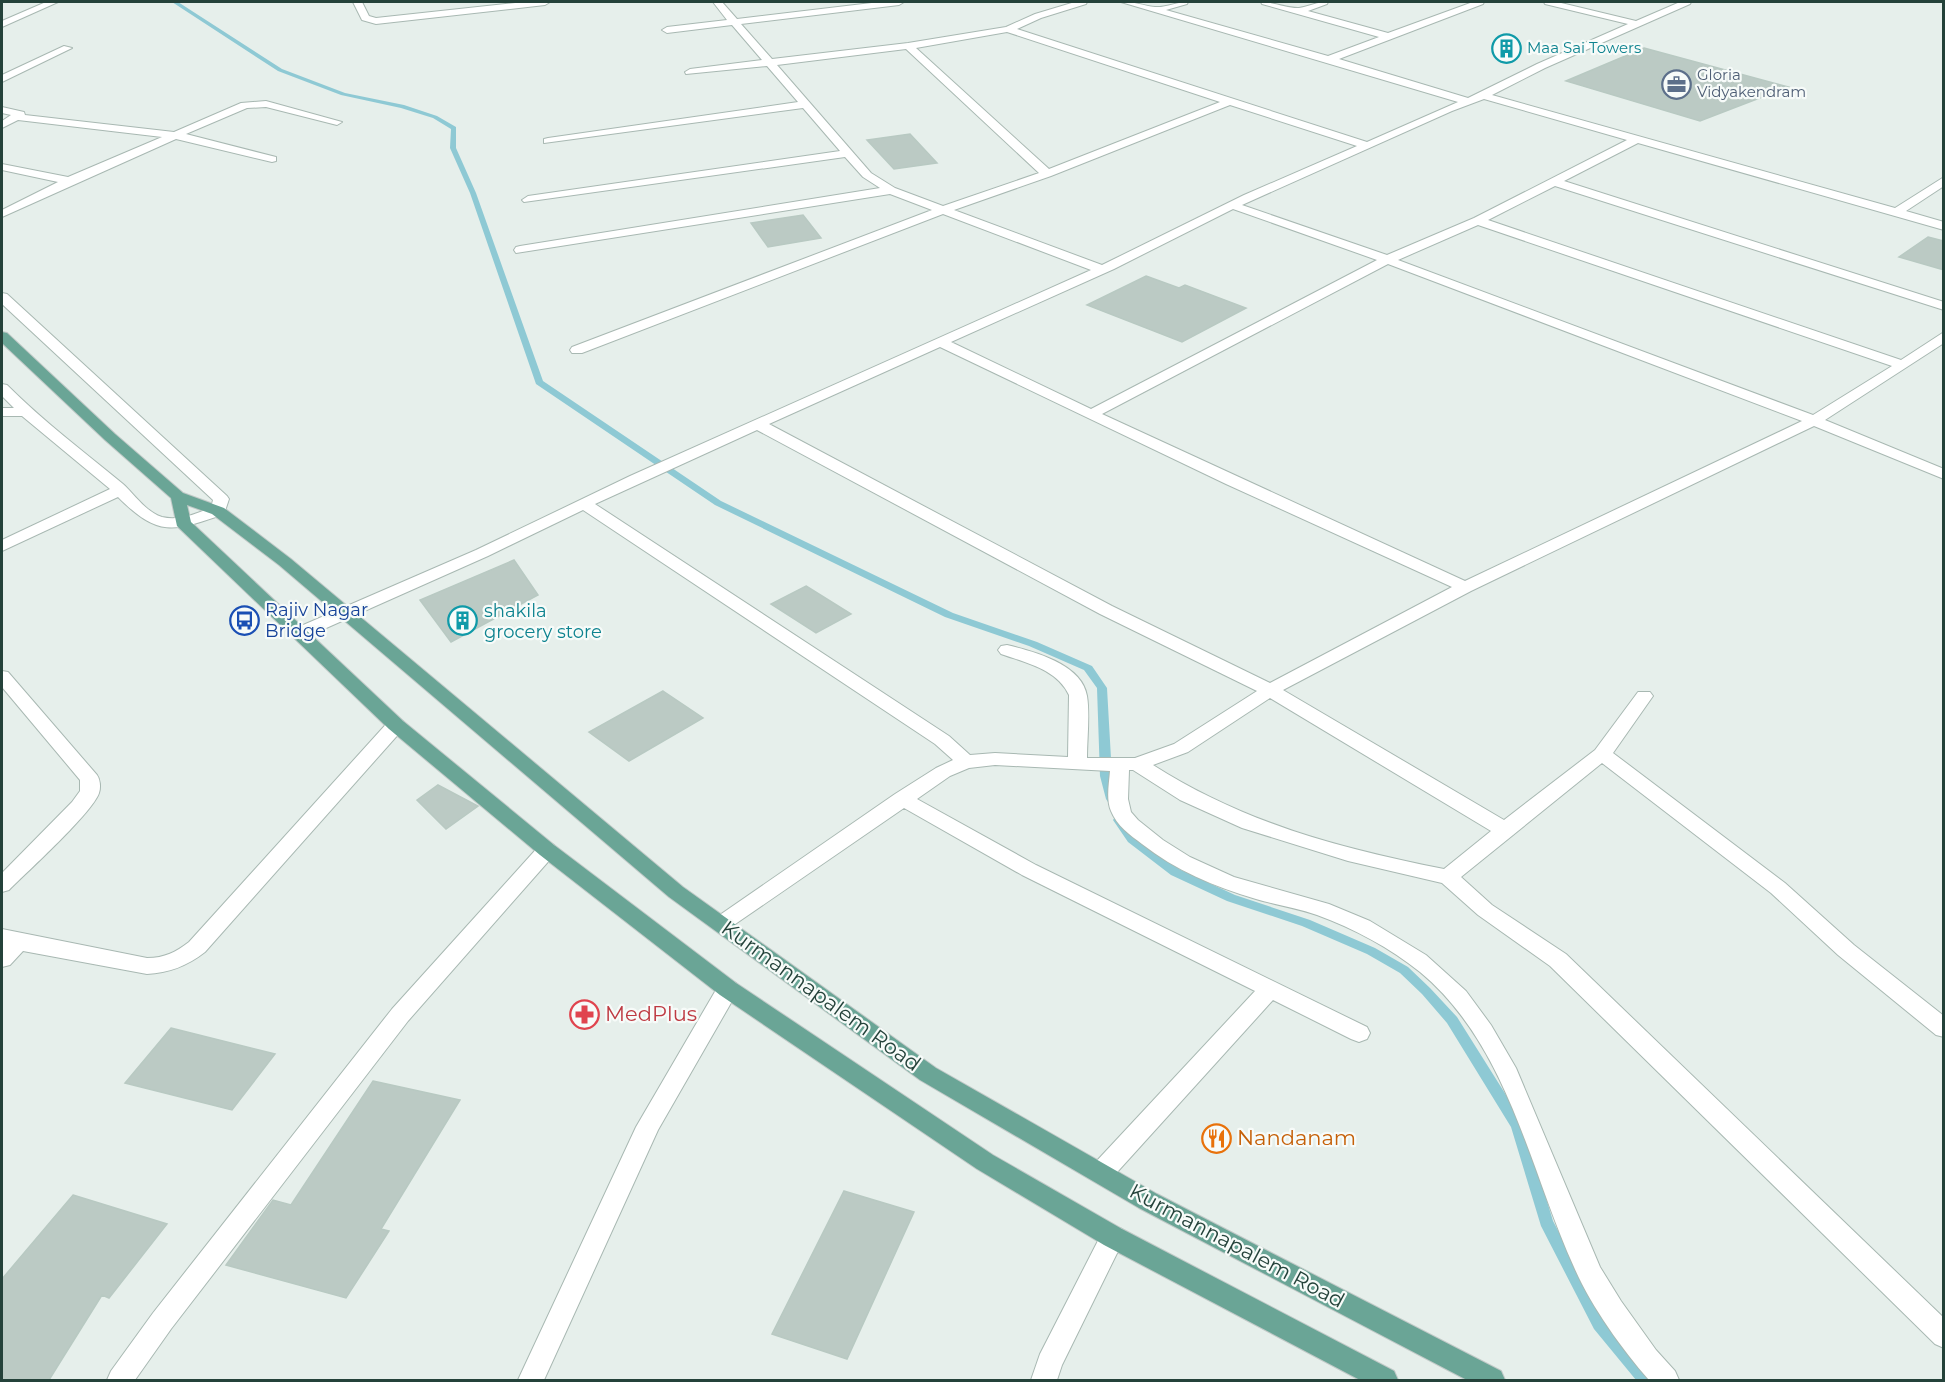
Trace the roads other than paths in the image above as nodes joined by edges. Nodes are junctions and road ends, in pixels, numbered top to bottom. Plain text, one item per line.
1 (53, 2) edge
2 (358, 2) edge
3 (545, 2) edge
4 (717, 2) edge
5 (899, 2) edge
6 (1083, 2) edge
7 (1125, 2) edge
8 (1184, 2) edge
9 (1265, 2) edge
10 (1324, 2) edge
11 (1480, 2) edge
12 (1548, 2) edge
13 (1687, 2) edge
14 (1158, 10) junction
15 (1299, 11) junction
16 (734, 21) junction
17 (1634, 23) junction
18 (2, 24) edge
19 (1008, 29) junction
20 (667, 30) dead end
21 (1387, 36) junction
22 (908, 46) junction
23 (67, 48) dead end
24 (1329, 59) junction
25 (771, 62) junction
26 (690, 72) dead end
27 (2, 79) edge
28 (1483, 96) junction
29 (1467, 101) junction
30 (1229, 102) junction
31 (806, 104) junction
32 (2, 110) edge
33 (18, 117) junction
34 (337, 122) dead end
35 (2, 125) edge
36 (174, 135) junction
37 (1635, 140) junction
38 (548, 141) dead end
39 (1368, 146) junction
40 (847, 153) junction
41 (272, 159) dead end
42 (2, 167) edge
43 (1047, 174) junction
44 (1944, 180) edge
45 (69, 181) junction
46 (1554, 182) junction
47 (891, 190) junction
48 (528, 200) dead end
49 (1232, 205) junction
50 (943, 210) junction
51 (1897, 212) junction
52 (2, 214) edge
53 (1478, 221) junction
54 (1944, 226) edge
55 (520, 250) dead end
56 (1389, 259) junction
57 (1101, 269) junction
58 (2, 297) edge
59 (1944, 306) edge
60 (2, 336) edge
61 (1944, 336) edge
62 (939, 342) junction
63 (577, 350) dead end
64 (1903, 365) junction
65 (2, 388) edge
66 (2, 412) edge
67 (26, 412) junction
68 (1092, 414) junction
69 (1814, 421) junction
70 (759, 425) junction
71 (1944, 475) edge
72 (120, 490) junction
73 (178, 496) junction
74 (585, 504) junction
75 (218, 511) junction
76 (183, 523) junction
77 (2, 546) edge
78 (1465, 586) junction
79 (346, 614) junction
80 (300, 633) junction
81 (1006, 650) dead end
82 (2, 676) edge
83 (1270, 690) junction
84 (1644, 696) dead end
85 (396, 725) junction
86 (1602, 754) junction
87 (966, 762) junction
88 (1085, 764) junction
89 (1123, 764) junction
90 (902, 799) junction
91 (1503, 829) junction
92 (547, 850) junction
93 (1448, 877) junction
94 (2, 885) edge
95 (721, 924) junction
96 (10, 940) edge
97 (2, 959) edge
98 (1271, 988) junction
99 (728, 989) junction
100 (1944, 1029) edge
101 (1359, 1033) dead end
102 (1101, 1173) junction
103 (1113, 1237) junction
104 (1944, 1336) edge
105 (120, 1380) edge
106 (531, 1380) edge
107 (1044, 1380) edge
108 (1385, 1380) edge
109 (1492, 1380) edge
110 (1666, 1380) edge

1 - 18 street
2 - 3 street
4 - 16 street
5 - 16 street
6 - 19 street
7 - 14 street
8 - 14 street
9 - 15 street
10 - 15 street
11 - 21 street
12 - 17 street
13 - 17 street
14 - 24 street
15 - 21 street
16 - 20 street
16 - 25 street
17 - 28 street
19 - 22 street
19 - 30 street
21 - 24 street
22 - 25 street
22 - 43 street
23 - 27 street
24 - 29 street
25 - 26 street
25 - 31 street
28 - 29 street
28 - 37 street
29 - 39 street
30 - 39 street
30 - 43 street
31 - 38 street
31 - 40 street
32 - 33 street
33 - 35 street
33 - 36 street
34 - 36 street
36 - 41 street
36 - 45 street
37 - 46 street
37 - 51 street
39 - 49 street
40 - 47 street
40 - 48 street
42 - 45 street
43 - 50 street
44 - 51 street
45 - 52 street
46 - 53 street
46 - 59 street
47 - 50 street
47 - 55 street
49 - 56 street
49 - 57 street
50 - 57 street
50 - 63 street
51 - 54 street
53 - 56 street
53 - 64 street
56 - 68 street
56 - 69 street
57 - 62 street
58 - 75 street
60 - 73 main road
61 - 64 street
62 - 68 street
62 - 70 street
64 - 69 street
65 - 67 street
66 - 67 street
67 - 72 street
68 - 78 street
69 - 71 street
69 - 78 street
70 - 74 street
70 - 83 street
72 - 76 street
72 - 77 street
73 - 75 main road, Kurmannapalem Road
73 - 76 main road
74 - 79 street
74 - 87 street
75 - 76 street
75 - 79 main road, Kurmannapalem Road
76 - 80 main road
78 - 83 street
79 - 80 street
79 - 95 main road, Kurmannapalem Road
80 - 85 main road
81 - 88 street
82 - 94 street
83 - 89 street
83 - 91 street
84 - 86 street
85 - 92 main road
85 - 96 street
86 - 91 street
86 - 100 street
87 - 88 street
87 - 90 street
88 - 89 street
89 - 93 street
89 - 110 street
90 - 95 street
90 - 98 street
91 - 93 street
92 - 99 main road
92 - 105 street
93 - 104 street
95 - 102 main road, Kurmannapalem Road
96 - 97 street
98 - 101 street
98 - 102 street
99 - 103 main road
99 - 106 street
102 - 109 main road, Kurmannapalem Road
103 - 107 street
103 - 108 main road

